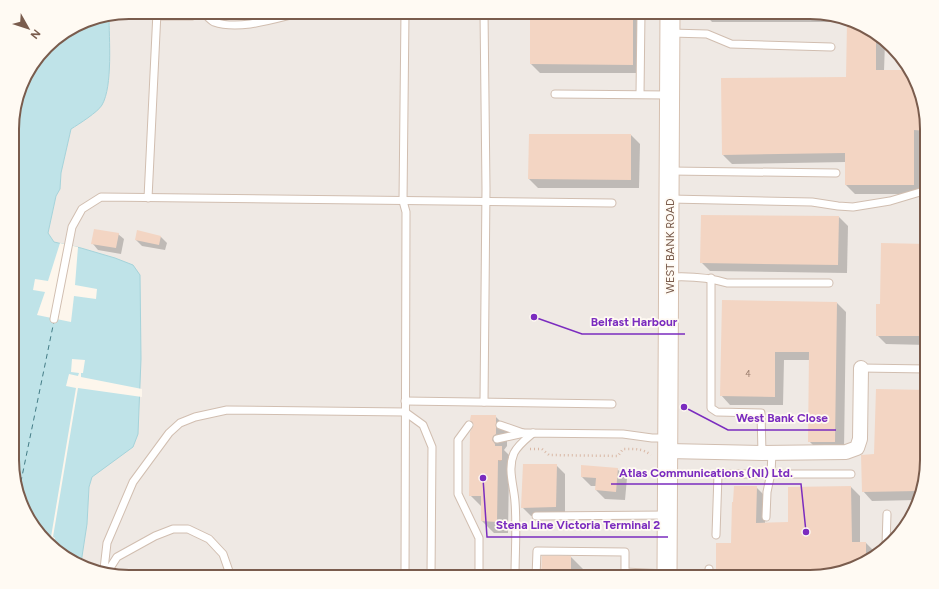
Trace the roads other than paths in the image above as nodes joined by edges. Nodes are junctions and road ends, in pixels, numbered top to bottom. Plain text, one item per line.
1 (158, 19) edge
2 (210, 19) edge
3 (273, 19) edge
4 (405, 19) edge
5 (484, 19) edge
6 (641, 19) edge
7 (670, 19) edge
8 (670, 33) junction
9 (831, 47) dead end
10 (555, 94) dead end
11 (640, 94) junction
12 (670, 95) junction
13 (670, 171) junction
14 (836, 173) dead end
15 (920, 192) edge
16 (148, 198) junction
17 (670, 199) junction
18 (403, 201) junction
19 (486, 202) junction
20 (612, 203) dead end
21 (670, 278) junction
22 (711, 278) junction
23 (829, 284) dead end
24 (54, 319) dead end
25 (861, 368) joint
26 (920, 369) edge
27 (405, 401) junction
28 (484, 402) junction
29 (612, 404) dead end
30 (405, 412) junction
31 (469, 425) dead end
32 (500, 425) dead end
33 (524, 433) junction
34 (533, 433) junction
35 (468, 439) dead end
36 (497, 439) dead end
37 (458, 440) junction
38 (662, 448) junction
39 (767, 453) junction
40 (771, 473) junction
41 (851, 474) dead end
42 (887, 514) dead end
43 (668, 515) junction
44 (536, 516) dead end
45 (766, 517) dead end
46 (716, 535) dead end
47 (886, 539) edge
48 (104, 567) edge
49 (110, 568) edge
50 (229, 570) edge
51 (405, 570) edge
52 (431, 570) edge
53 (479, 570) edge
54 (515, 570) edge
55 (536, 570) edge
56 (625, 570) edge
57 (667, 570) edge

1 - 16 lane
2 - 3 lane
4 - 18 lane
5 - 19 lane
6 - 11 lane
7 - 8 street, WEST BANK ROAD
8 - 9 lane
8 - 12 street, WEST BANK ROAD
10 - 11 lane
11 - 12 lane
12 - 13 street, WEST BANK ROAD
13 - 14 lane
13 - 17 street, WEST BANK ROAD
15 - 17 lane
16 - 18 lane
16 - 24 lane
17 - 21 street, WEST BANK ROAD
18 - 19 lane
18 - 27 lane
19 - 20 lane
19 - 28 lane
21 - 22 lane
21 - 38 street, WEST BANK ROAD
22 - 23 lane
22 - 39 lane
25 - 26 lane
25 - 39 street
27 - 28 lane
27 - 30 lane
28 - 29 lane
30 - 48 lane
30 - 51 lane
30 - 52 lane
31 - 37 lane
32 - 33 lane
33 - 34 lane
33 - 36 lane
34 - 38 lane
34 - 54 lane
35 - 37 lane
37 - 53 lane
38 - 39 street
38 - 43 street, WEST BANK ROAD
39 - 40 lane
40 - 41 lane
40 - 45 lane
40 - 46 lane
42 - 47 lane
43 - 44 lane
43 - 57 street, WEST BANK ROAD
49 - 50 lane
55 - 56 lane

